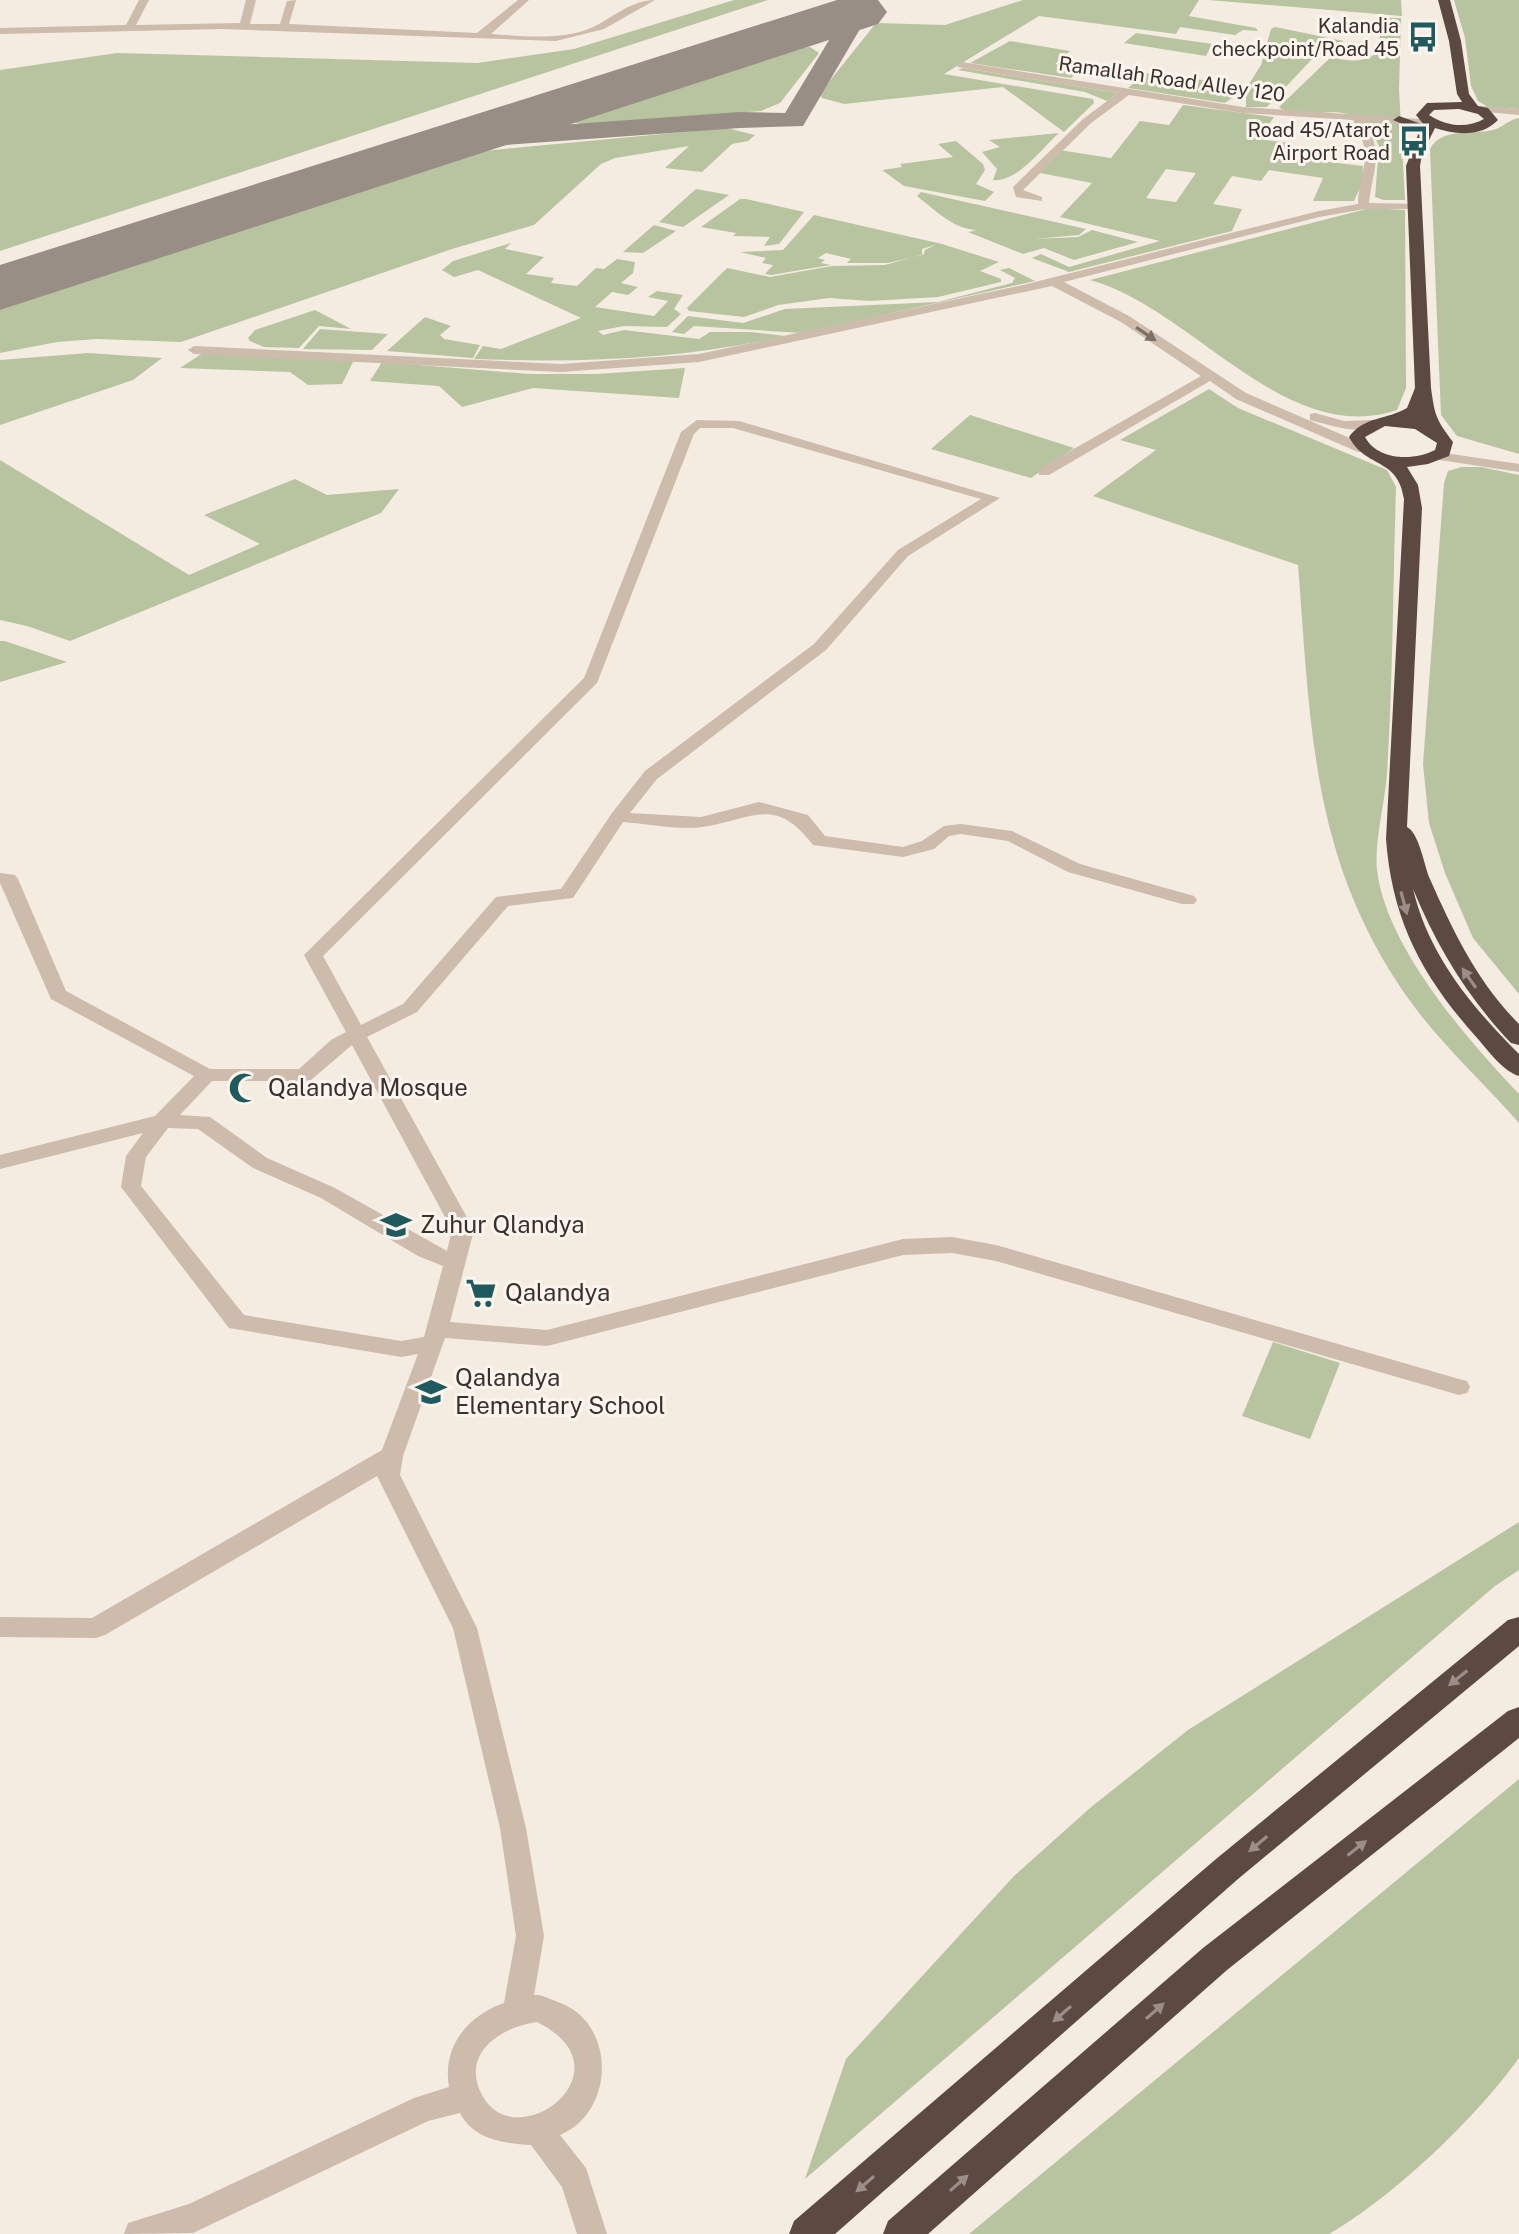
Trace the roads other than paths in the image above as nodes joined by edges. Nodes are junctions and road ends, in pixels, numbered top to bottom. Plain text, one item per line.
1 (144, 0) edge
2 (251, 0) edge
3 (524, 0) edge
4 (650, 0) edge
5 (1430, 0) edge
6 (1444, 0) edge
7 (292, 1) edge
8 (1445, 18) junction
9 (244, 26) junction
10 (284, 26) junction
11 (130, 27) junction
12 (0, 31) edge
13 (478, 36) junction
14 (962, 65) dead end
15 (1127, 91) junction
16 (1445, 104) junction
17 (1476, 108) junction
18 (1519, 113) edge
19 (1358, 119) junction
20 (1378, 119) junction
21 (1399, 120) joint
22 (1491, 122) junction
23 (1427, 124) junction
24 (1038, 199) dead end
25 (1365, 206) junction
26 (1417, 207) junction
27 (1071, 277) junction
28 (1054, 282) junction
29 (194, 350) dead end
30 (1210, 376) junction
31 (1423, 388) junction
32 (1380, 423) junction
33 (1438, 434) junction
34 (1363, 449) junction
35 (1436, 457) junction
36 (1387, 459) junction
37 (1519, 459) edge
38 (1519, 468) edge
39 (1044, 472) dead end
40 (1413, 508) junction
41 (1400, 798) junction
42 (618, 817) junction
43 (0, 878) edge
44 (1188, 900) dead end
45 (358, 1033) junction
46 (1519, 1038) edge
47 (1519, 1068) edge
48 (207, 1075) junction
49 (162, 1121) junction
50 (0, 1162) edge
51 (456, 1263) junction
52 (434, 1336) junction
53 (1459, 1387) dead end
54 (391, 1456) junction
55 (0, 1627) edge
56 (1519, 1629) edge
57 (1519, 1720) edge
58 (517, 2009) junction
59 (466, 2097) junction
60 (537, 2130) junction
61 (139, 2234) edge
62 (592, 2234) edge
63 (807, 2234) edge
64 (901, 2234) edge

1 - 11 street
2 - 9 street
3 - 13 street
4 - 13 street
5 - 8 highway
6 - 8 highway
7 - 10 street
8 - 16 highway
8 - 17 highway
9 - 10 street
9 - 11 street
10 - 13 street
11 - 12 street
14 - 15 street, Ramallah Road Alley 120
15 - 19 street, Ramallah Road Alley 120
15 - 24 street
16 - 17 highway
16 - 23 highway
17 - 18 street
17 - 22 highway
18 - 22 street
19 - 20 street, Ramallah Road Alley 120
19 - 25 street
20 - 21 street, Ramallah Road Alley 120
20 - 23 street, Ramallah Road Alley 120
21 - 23 highway
22 - 23 highway
23 - 26 highway
25 - 26 street
25 - 27 street
26 - 31 highway
27 - 28 street
27 - 32 street
28 - 29 street
28 -> 30 street
30 - 34 street
30 - 39 street
31 - 32 highway
31 - 33 highway
32 - 33 highway
32 - 34 highway
33 - 35 highway
33 - 37 street
34 - 36 highway
35 - 36 highway
35 - 38 street
35 - 40 highway
36 - 40 highway
40 - 41 highway
46 -> 41 highway
41 -> 47 highway
42 - 44 street
42 - 45 street
42 - 45 street
43 - 48 street
45 - 48 street
45 - 51 street
48 - 49 street
49 - 50 street
49 - 51 street
49 - 52 street
51 - 52 street
52 - 53 street
52 - 54 street
54 - 55 street
54 - 58 street
56 -> 63 highway
64 -> 57 highway
58 - 59 street
58 - 60 street
59 - 60 street
59 - 61 street
60 - 62 street

